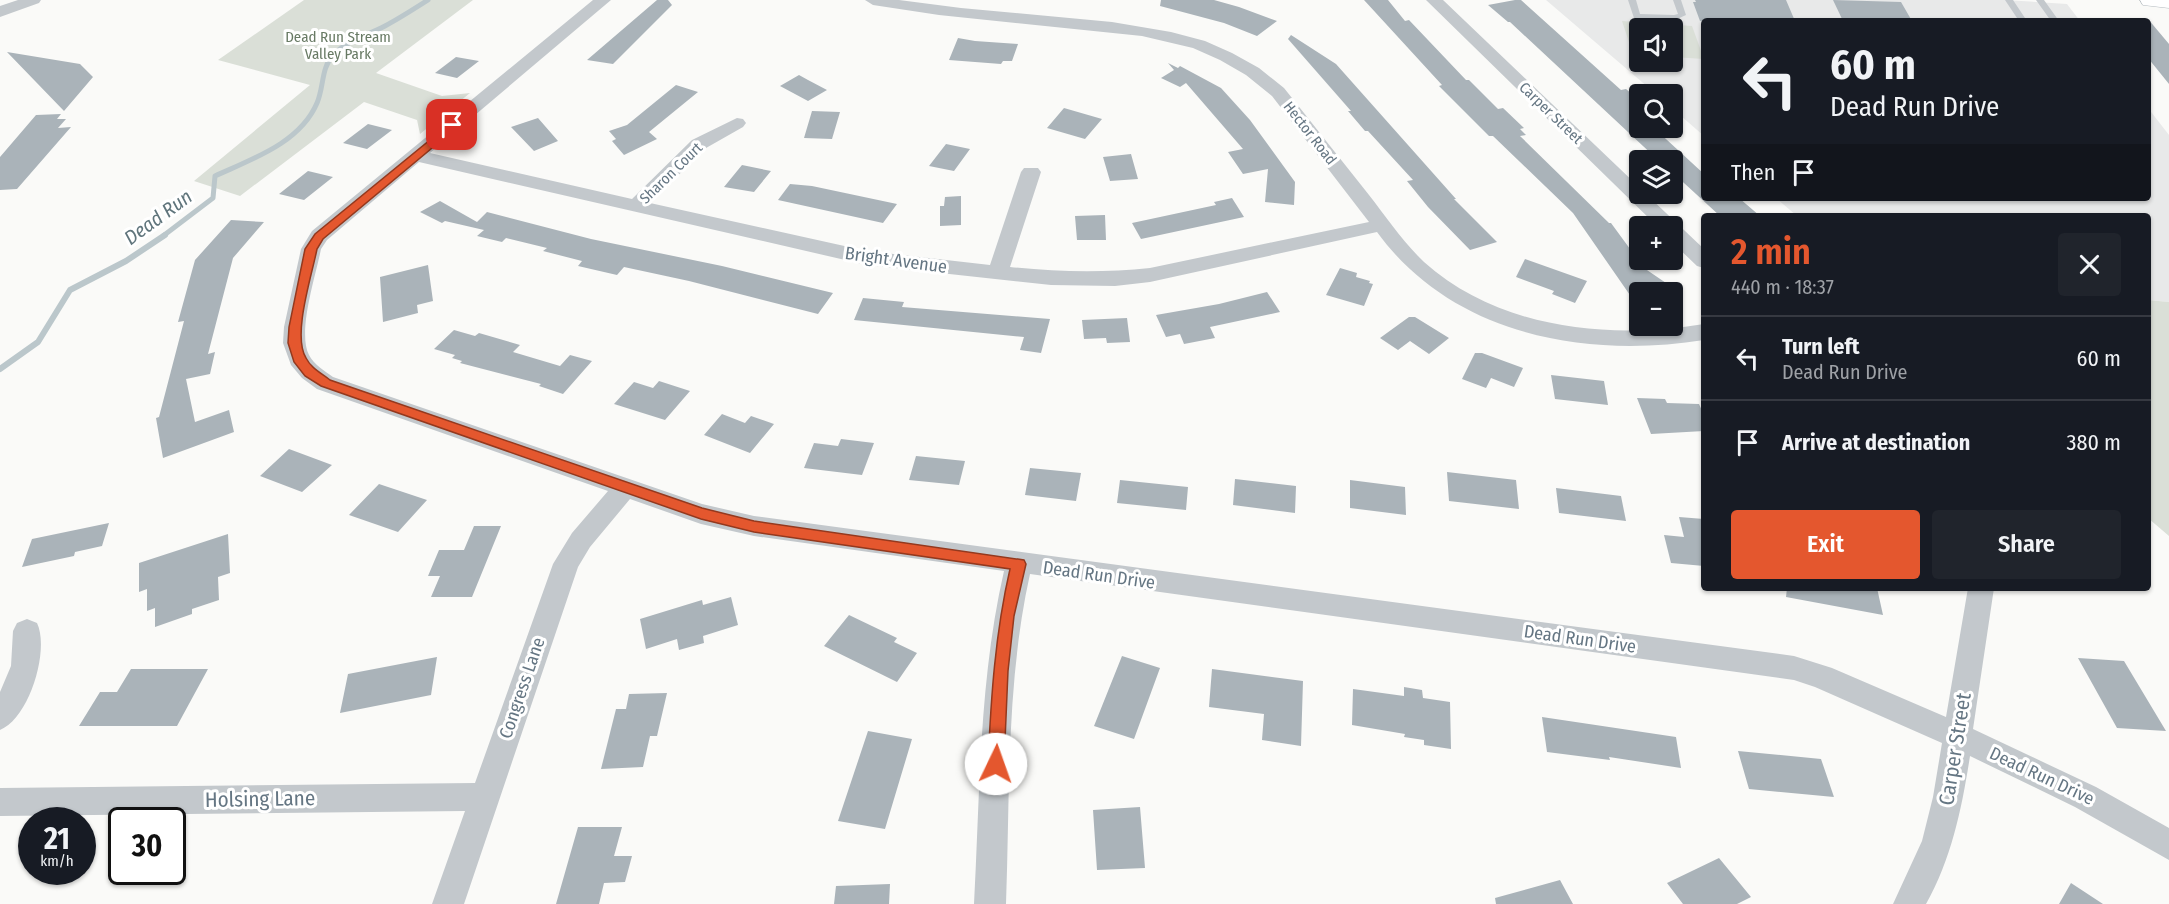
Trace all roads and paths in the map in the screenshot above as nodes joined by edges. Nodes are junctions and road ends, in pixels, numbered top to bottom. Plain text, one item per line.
1 (33, 0) edge
2 (603, 0) edge
3 (873, 0) edge
4 (1434, 0) edge
5 (1632, 0) edge
6 (1677, 0) edge
7 (2009, 0) edge
8 (2040, 0) edge
9 (2151, 0) edge
10 (2169, 2) edge
11 (0, 12) edge
12 (2021, 18) edge
13 (2053, 18) edge
14 (737, 123) dead end
15 (416, 156) junction
16 (1031, 172) dead end
17 (636, 206) junction
18 (1658, 216) edge
19 (1382, 225) junction
20 (1683, 241) edge
21 (1701, 258) edge
22 (998, 273) junction
23 (1701, 332) edge
24 (625, 488) junction
25 (1018, 564) junction
26 (1981, 591) edge
27 (27, 631) dead end
28 (0, 717) edge
29 (1958, 737) junction
30 (484, 797) junction
31 (0, 802) edge
32 (2169, 845) edge
33 (448, 904) edge
34 (990, 904) edge
35 (1909, 904) edge

1 - 11 street
2 - 15 street, Dead Run Drive
3 - 19 street, Hector Road
4 - 18 street, Carper Street
5 - 6 lane
7 - 12 lane
8 - 13 lane
9 - 10 street
14 - 17 street, Sharon Court
15 - 17 street, Bright Avenue
15 - 24 street, Dead Run Drive
16 - 22 street
17 - 22 street, Bright Avenue
19 - 22 street, Bright Avenue
19 - 23 street, Hector Road
20 - 21 street
24 - 25 street, Dead Run Drive
24 - 30 street, Congress Lane
25 - 29 street, Dead Run Drive
25 - 34 street
26 - 29 street, Carper Street
27 - 28 street
29 - 32 street, Dead Run Drive
29 - 35 street, Carper Street
30 - 31 street, Holsing Lane
30 - 33 street, Congress Lane

